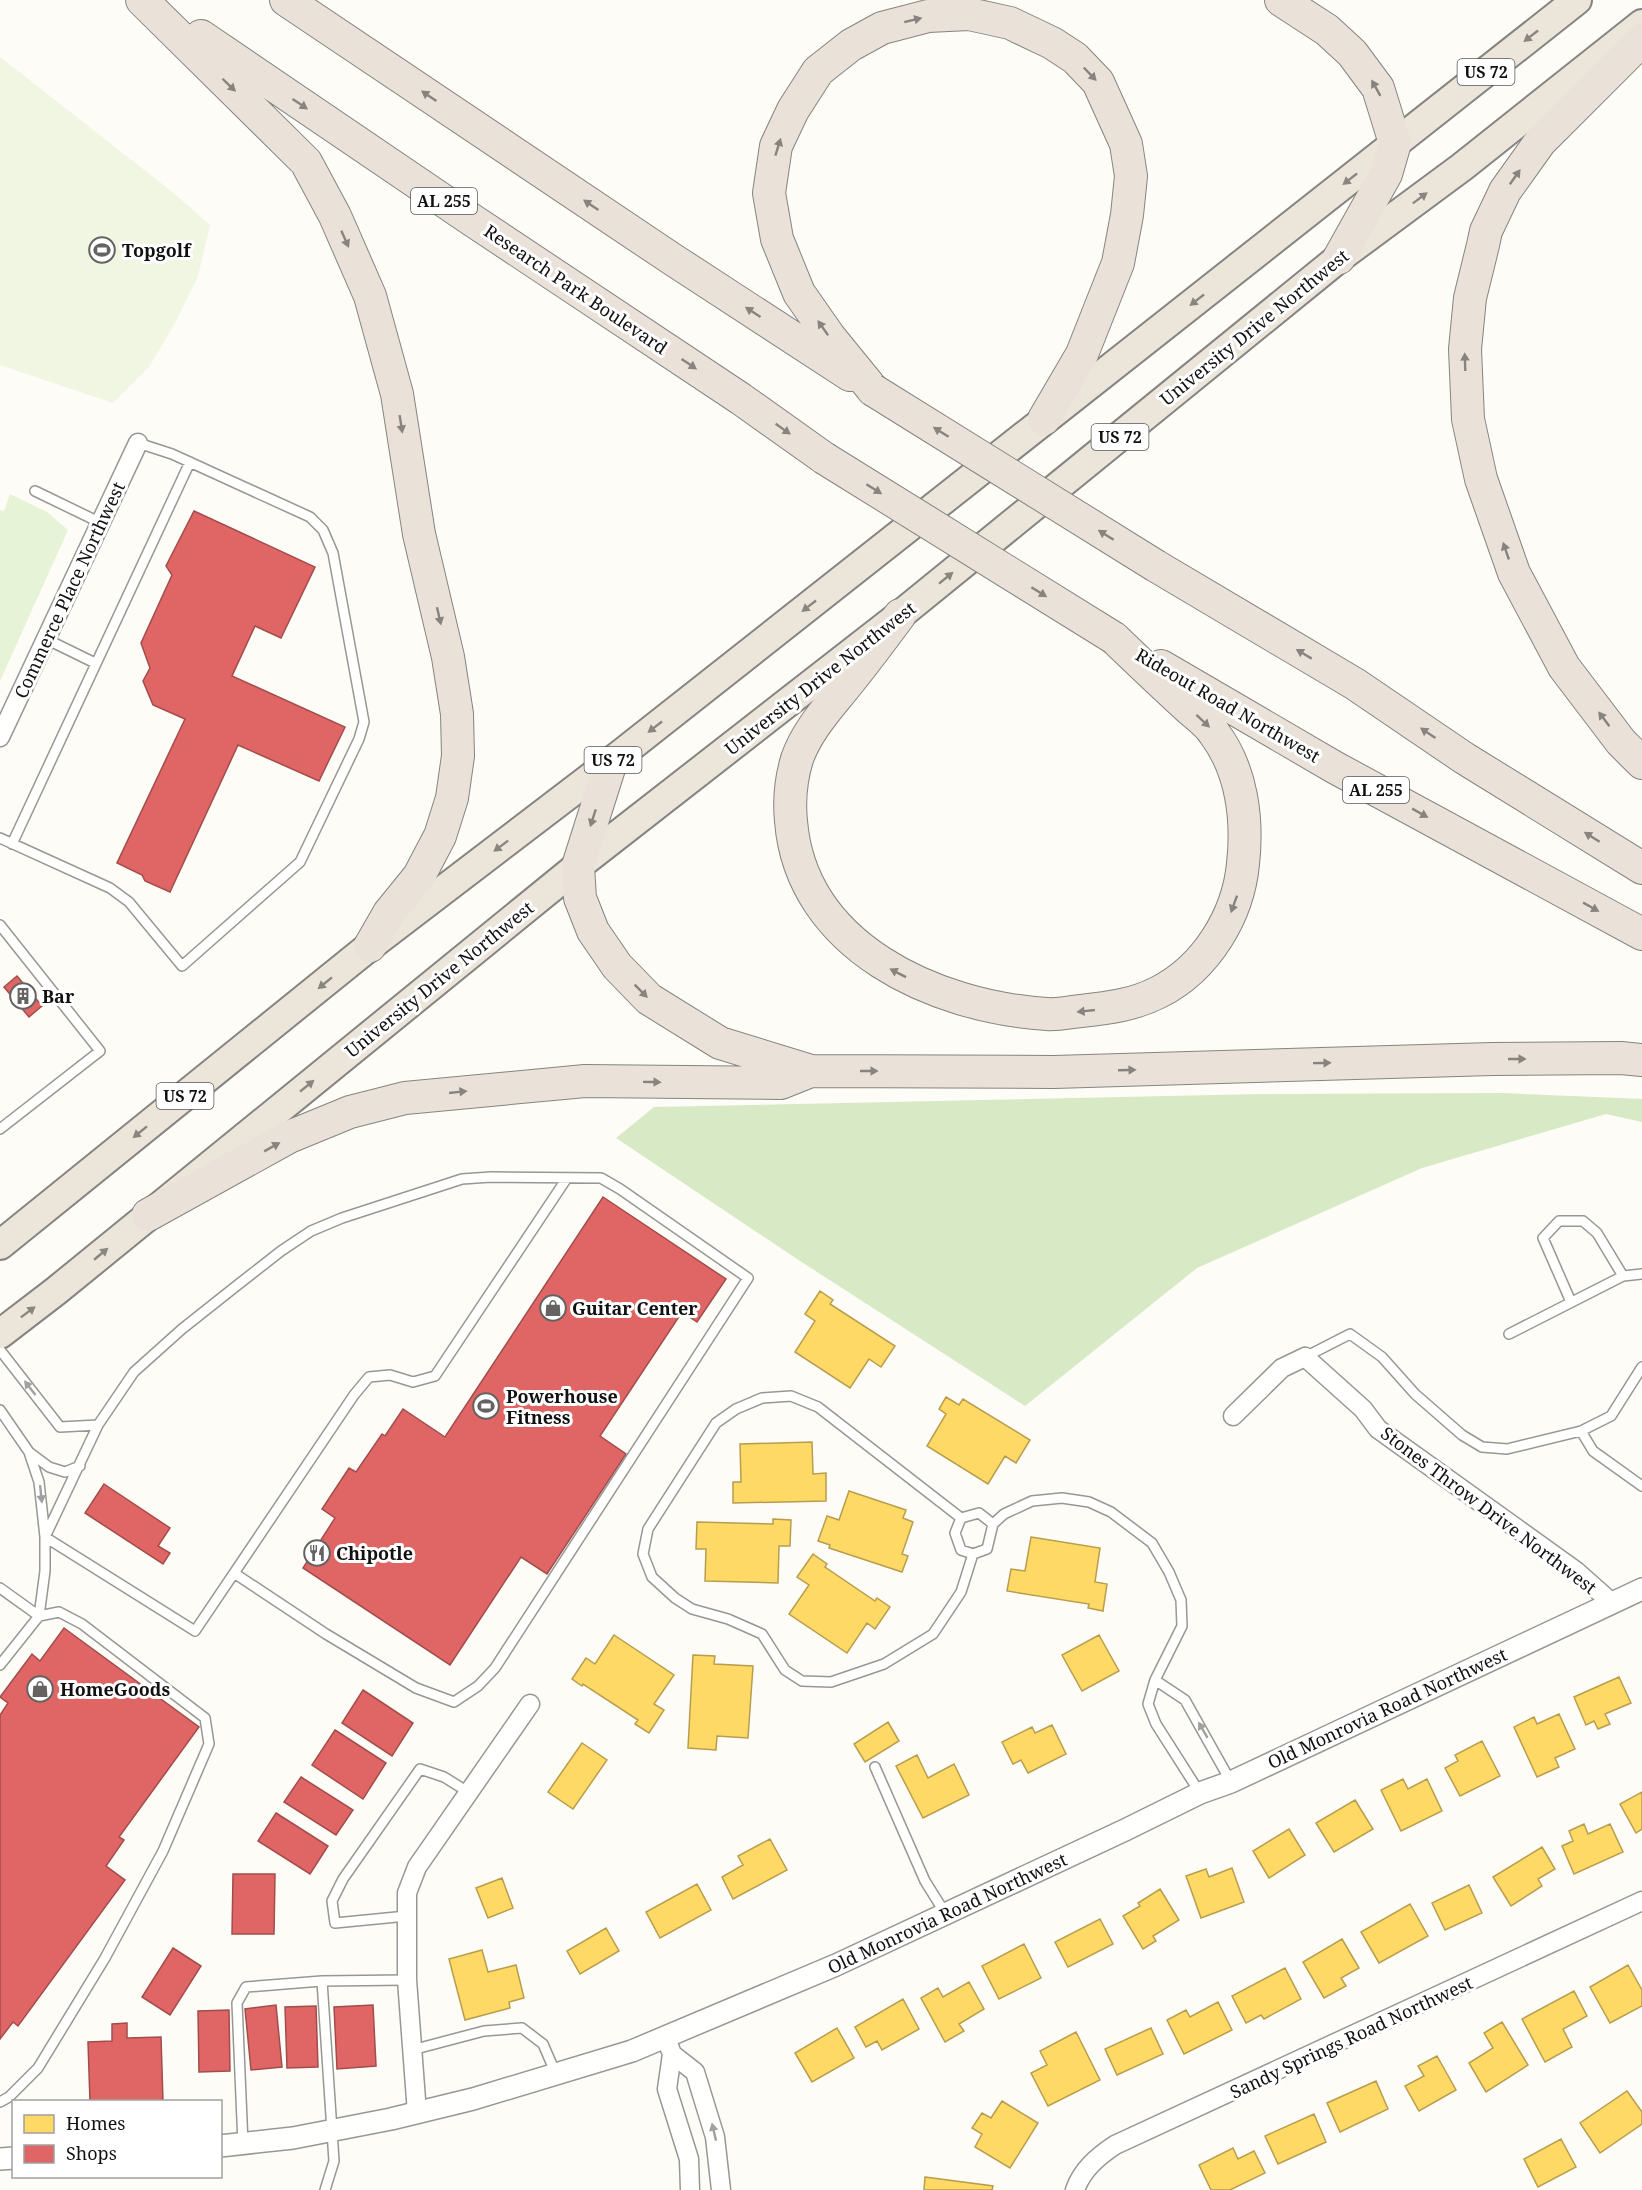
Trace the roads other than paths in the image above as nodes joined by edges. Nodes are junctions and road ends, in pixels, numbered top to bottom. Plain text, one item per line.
1 (142, 0) edge
2 (148, 0) edge
3 (286, 0) edge
4 (1281, 0) edge
5 (1577, 0) edge
6 (1642, 24) edge
7 (1642, 40) edge
8 (1395, 142) junction
9 (1339, 258) junction
10 (873, 390) junction
11 (1044, 419) junction
12 (138, 443) joint
13 (824, 458) joint
14 (190, 462) junction
15 (35, 491) dead end
16 (100, 523) junction
17 (900, 615) junction
18 (1114, 638) junction
19 (46, 639) junction
20 (95, 663) junction
21 (5, 714) edge
22 (0, 737) edge
23 (611, 762) junction
24 (1642, 763) edge
25 (0, 838) edge
26 (12, 844) junction
27 (578, 866) junction
28 (1642, 868) edge
29 (0, 925) edge
30 (1642, 934) edge
31 (370, 946) junction
32 (1642, 1060) edge
33 (811, 1071) junction
34 (0, 1129) edge
35 (567, 1178) junction
36 (148, 1215) junction
37 (0, 1245) edge
38 (1642, 1274) edge
39 (1623, 1276) junction
40 (1571, 1302) junction
41 (0, 1334) edge
42 (1509, 1334) dead end
43 (0, 1350) edge
44 (1305, 1357) junction
45 (1642, 1366) edge
46 (0, 1410) edge
47 (1233, 1416) dead end
48 (98, 1425) junction
49 (1581, 1431) junction
50 (29, 1452) junction
51 (80, 1466) junction
52 (1642, 1486) edge
53 (961, 1518) junction
54 (993, 1524) junction
55 (45, 1537) junction
56 (973, 1554) junction
57 (234, 1573) junction
58 (0, 1588) edge
59 (1642, 1589) edge
60 (1612, 1603) junction
61 (39, 1616) junction
62 (0, 1665) edge
63 (1155, 1680) junction
64 (530, 1704) dead end
65 (875, 1767) dead end
66 (1230, 1782) junction
67 (468, 1792) junction
68 (1200, 1793) junction
69 (1642, 1901) edge
70 (945, 1913) junction
71 (407, 1916) junction
72 (407, 1980) junction
73 (322, 1981) junction
74 (669, 2046) junction
75 (412, 2050) junction
76 (556, 2074) junction
77 (0, 2102) edge
78 (417, 2113) junction
79 (332, 2131) junction
80 (243, 2144) junction
81 (222, 2146) edge
82 (325, 2190) edge
83 (690, 2190) edge
84 (721, 2190) edge
85 (1075, 2190) edge

1 -> 31 highway
2 -> 13 highway, Research Park Boulevard / AL 255
10 -> 3 highway
8 -> 4 highway
5 -> 8 highway, US 72
9 -> 6 highway, University Drive Northwest / US 72
24 -> 7 highway
8 - 9 highway
8 -> 11 highway, US 72
17 -> 9 highway, University Drive Northwest / US 72
10 -> 11 highway
28 -> 10 highway, bridge
11 -> 23 highway, US 72
12 - 14 lane
12 - 16 street, Commerce Place Northwest
13 -> 18 highway, Rideout Road Northwest / AL 255, bridge
14 - 20 lane
14 - 26 lane
15 - 16 lane
16 - 19 street, Commerce Place Northwest
18 -> 17 highway
17 - 27 highway, University Drive Northwest / US 72
18 -> 30 highway, Rideout Road Northwest / AL 255
19 - 20 lane
19 - 21 street, Commerce Place Northwest
20 - 26 lane
21 - 22 street, Commerce Place Northwest
23 -> 27 highway
23 -> 31 highway, US 72
25 - 26 lane
27 -> 33 highway
36 -> 27 highway, University Drive Northwest / US 72
29 - 34 lane
31 -> 37 highway, US 72
33 -> 32 highway
36 -> 33 highway
35 - 48 lane
35 - 57 lane
35 - 57 lane
41 -> 36 highway, University Drive Northwest / US 72
38 - 39 lane
39 - 40 lane
39 - 40 lane
40 - 42 lane
48 -> 43 lane
44 - 47 street
44 - 49 lane
44 - 60 street, Stones Throw Drive Northwest
45 - 49 lane
46 - 50 lane
48 - 51 lane
49 - 52 lane
50 - 51 lane
50 -> 55 lane
51 - 55 lane
53 - 54 lane
53 - 56 lane
53 - 56 lane
54 - 56 lane
54 - 63 lane
55 - 57 lane
55 - 61 lane
58 - 61 lane
59 - 60 street, Old Monrovia Road Northwest
60 - 66 street, Old Monrovia Road Northwest
61 - 62 lane
61 - 77 lane
66 -> 63 lane
63 - 68 lane
64 - 67 street
65 - 70 lane
66 - 68 street, Old Monrovia Road Northwest
67 - 71 street
67 - 71 lane
68 - 70 street, Old Monrovia Road Northwest
69 - 85 street, Sandy Springs Road Northwest
70 - 74 street, Old Monrovia Road Northwest
71 - 72 street
72 - 73 lane
72 - 75 street
73 - 79 lane
73 - 80 lane
74 - 76 street, Old Monrovia Road Northwest
74 - 83 street
84 -> 74 street
75 - 76 lane
75 - 78 street
76 - 78 street, Old Monrovia Road Northwest
78 - 79 street, Old Monrovia Road Northwest
79 - 80 street, Old Monrovia Road Northwest
79 - 82 lane
80 - 81 street, Old Monrovia Road Northwest

